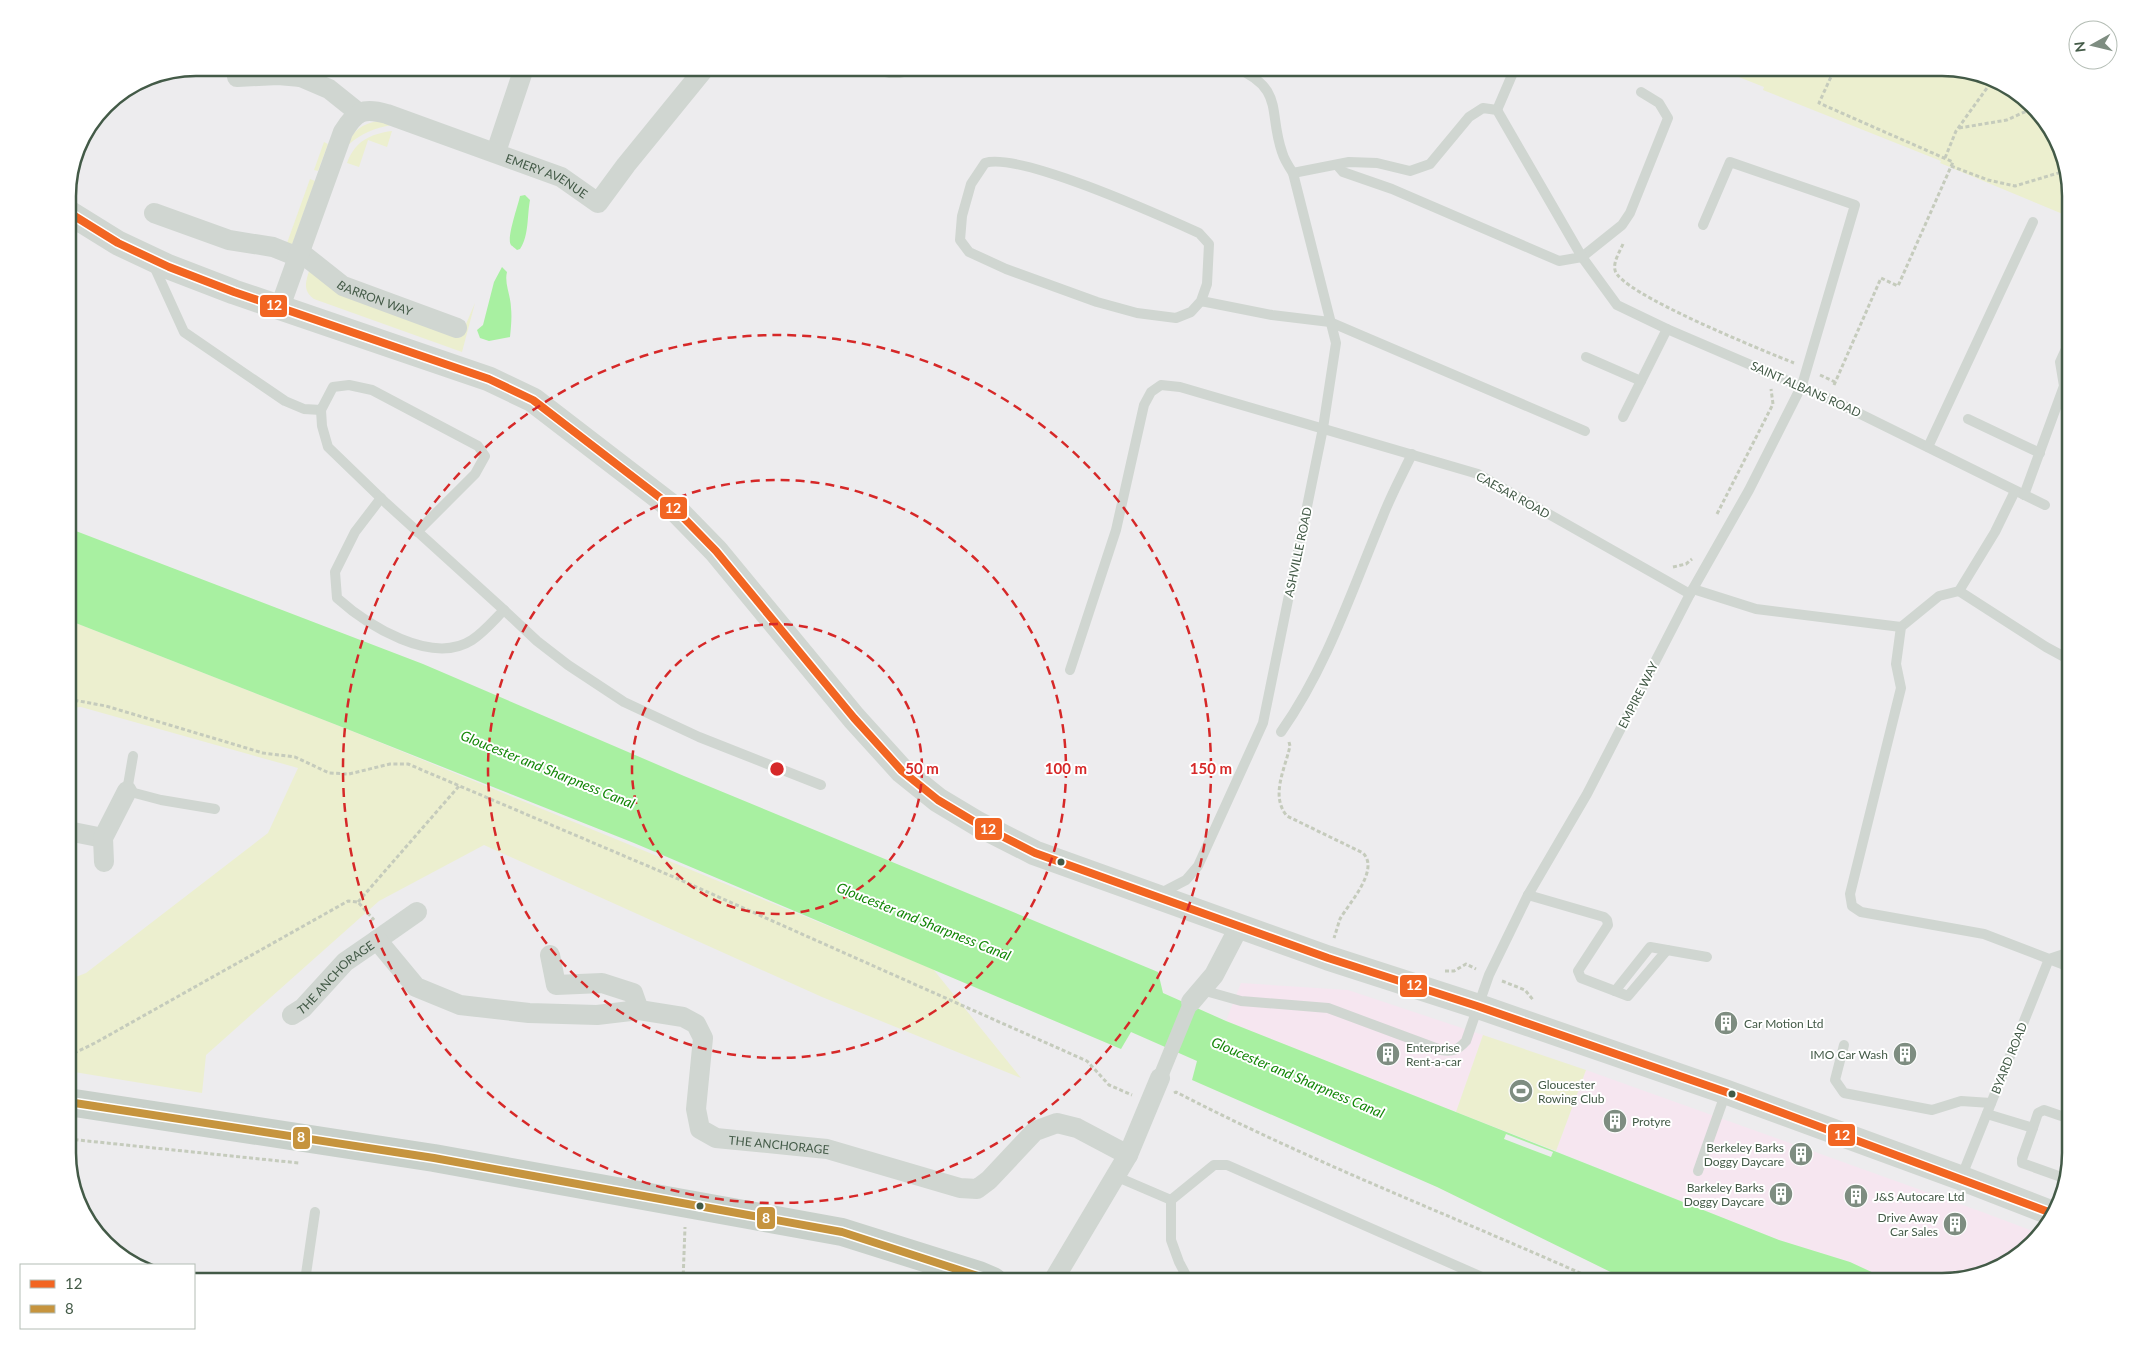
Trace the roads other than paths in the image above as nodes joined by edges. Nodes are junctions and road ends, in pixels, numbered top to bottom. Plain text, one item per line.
1 (249, 76) edge
2 (309, 76) edge
3 (521, 76) edge
4 (698, 76) edge
5 (1250, 76) edge
6 (1512, 76) edge
7 (237, 77) dead end
8 (1641, 92) dead end
9 (1497, 110) junction
10 (359, 113) junction
11 (496, 152) junction
12 (1337, 164) junction
13 (1292, 174) junction
14 (154, 213) dead end
15 (2033, 222) dead end
16 (77, 225) edge
17 (1703, 225) dead end
18 (299, 255) junction
19 (1582, 257) junction
20 (150, 258) junction
21 (1201, 301) junction
22 (280, 307) junction
23 (1330, 322) junction
24 (457, 328) dead end
25 (1667, 329) junction
26 (1586, 357) dead end
27 (1641, 381) junction
28 (1802, 386) junction
29 (2061, 394) edge
30 (321, 410) junction
31 (1623, 418) dead end
32 (1968, 419) dead end
33 (1324, 428) junction
34 (1585, 431) dead end
35 (1928, 448) junction
36 (2040, 453) junction
37 (1412, 454) junction
38 (2020, 493) junction
39 (381, 498) junction
40 (2045, 505) dead end
41 (417, 532) junction
42 (1691, 591) junction
43 (1959, 591) junction
44 (504, 610) junction
45 (1901, 627) junction
46 (2061, 655) edge
47 (1070, 670) dead end
48 (1281, 732) road end
49 (133, 756) dead end
50 (821, 784) dead end
51 (127, 791) junction
52 (215, 809) dead end
53 (77, 832) edge
54 (103, 838) junction
55 (104, 862) dead end
56 (1528, 895) junction
57 (1153, 896) junction
58 (417, 912) dead end
59 (1239, 927) junction
60 (382, 937) junction
61 (1667, 950) junction
62 (550, 955) dead end
63 (2062, 955) edge
64 (1707, 957) dead end
65 (2050, 959) junction
66 (2062, 964) edge
67 (1615, 991) junction
68 (1195, 999) junction
69 (1477, 1006) junction
70 (639, 1010) junction
71 (292, 1016) dead end
72 (1844, 1045) dead end
73 (1161, 1074) joint
74 (1726, 1092) junction
75 (77, 1103) edge
76 (1991, 1103) junction
77 (1987, 1114) junction
78 (2062, 1116) edge
79 (2033, 1128) junction
80 (1128, 1155) junction
81 (1698, 1171) dead end
82 (1115, 1176) junction
83 (2060, 1176) edge
84 (1960, 1178) junction
85 (1171, 1200) junction
86 (2047, 1211) edge
87 (315, 1212) dead end
88 (306, 1273) edge
89 (972, 1273) edge
90 (1058, 1273) edge
91 (1184, 1273) edge
92 (1471, 1273) edge

1 - 7 street
2 - 10 street
3 - 11 street
4 - 11 street, EMERY AVENUE
5 - 13 lane, ASHVILLE ROAD
6 - 9 lane
8 - 19 lane
9 - 12 lane
9 - 19 lane, SAINT ALBANS ROAD
10 - 11 street, EMERY AVENUE
10 - 18 street
12 - 13 lane
12 - 19 lane
13 - 23 lane, ASHVILLE ROAD
14 - 18 street, BARRON WAY
15 - 35 lane
16 - 20 street
17 - 28 lane, EMPIRE WAY
18 - 22 street
18 - 24 street, BARRON WAY
19 - 25 lane, SAINT ALBANS ROAD
20 - 22 street
20 - 30 lane
21 - 21 lane
21 - 23 lane
22 - 57 street
23 - 33 lane, ASHVILLE ROAD
23 - 34 lane
25 - 27 lane
25 - 28 lane, SAINT ALBANS ROAD
26 - 27 lane
27 - 31 lane
28 - 35 lane, SAINT ALBANS ROAD
28 - 42 lane, EMPIRE WAY
29 - 36 lane
30 - 39 lane
30 - 41 lane
32 - 36 lane
33 - 37 lane, CAESAR ROAD
33 - 47 lane, CAESAR ROAD
33 - 57 lane, ASHVILLE ROAD
35 - 38 lane, SAINT ALBANS ROAD
36 - 38 lane
37 - 42 lane, CAESAR ROAD
37 - 48 lane
38 - 40 lane, SAINT ALBANS ROAD
38 - 43 lane
39 - 41 lane
39 - 44 lane
41 - 44 lane
42 - 45 lane, CAESAR ROAD
42 - 56 lane, EMPIRE WAY
43 - 45 lane
43 - 46 lane
44 - 50 lane
45 - 65 lane
49 - 51 lane
51 - 52 lane
51 - 54 street
53 - 54 street
54 - 55 street
56 - 67 lane
56 - 69 lane, EMPIRE WAY
57 - 59 street
58 - 60 street, THE ANCHORAGE
59 - 68 street
59 - 69 street
60 - 70 street, THE ANCHORAGE
60 - 71 street, THE ANCHORAGE
61 - 64 lane
61 - 67 lane
61 - 67 lane
62 - 70 street
63 - 65 lane
65 - 66 lane
65 - 76 lane, BYARD ROAD
68 - 69 lane, EMPIRE WAY
68 - 73 street
69 - 74 street
70 - 80 street, THE ANCHORAGE
72 - 76 lane
73 - 80 street
74 - 81 lane
74 - 84 street
75 - 89 main road
76 - 77 lane, BYARD ROAD
77 - 79 lane
77 - 84 lane, BYARD ROAD
78 - 79 lane
79 - 83 lane
80 - 82 street
82 - 85 lane
82 - 90 street
84 - 86 street
85 - 91 lane
85 - 92 lane
87 - 88 lane

